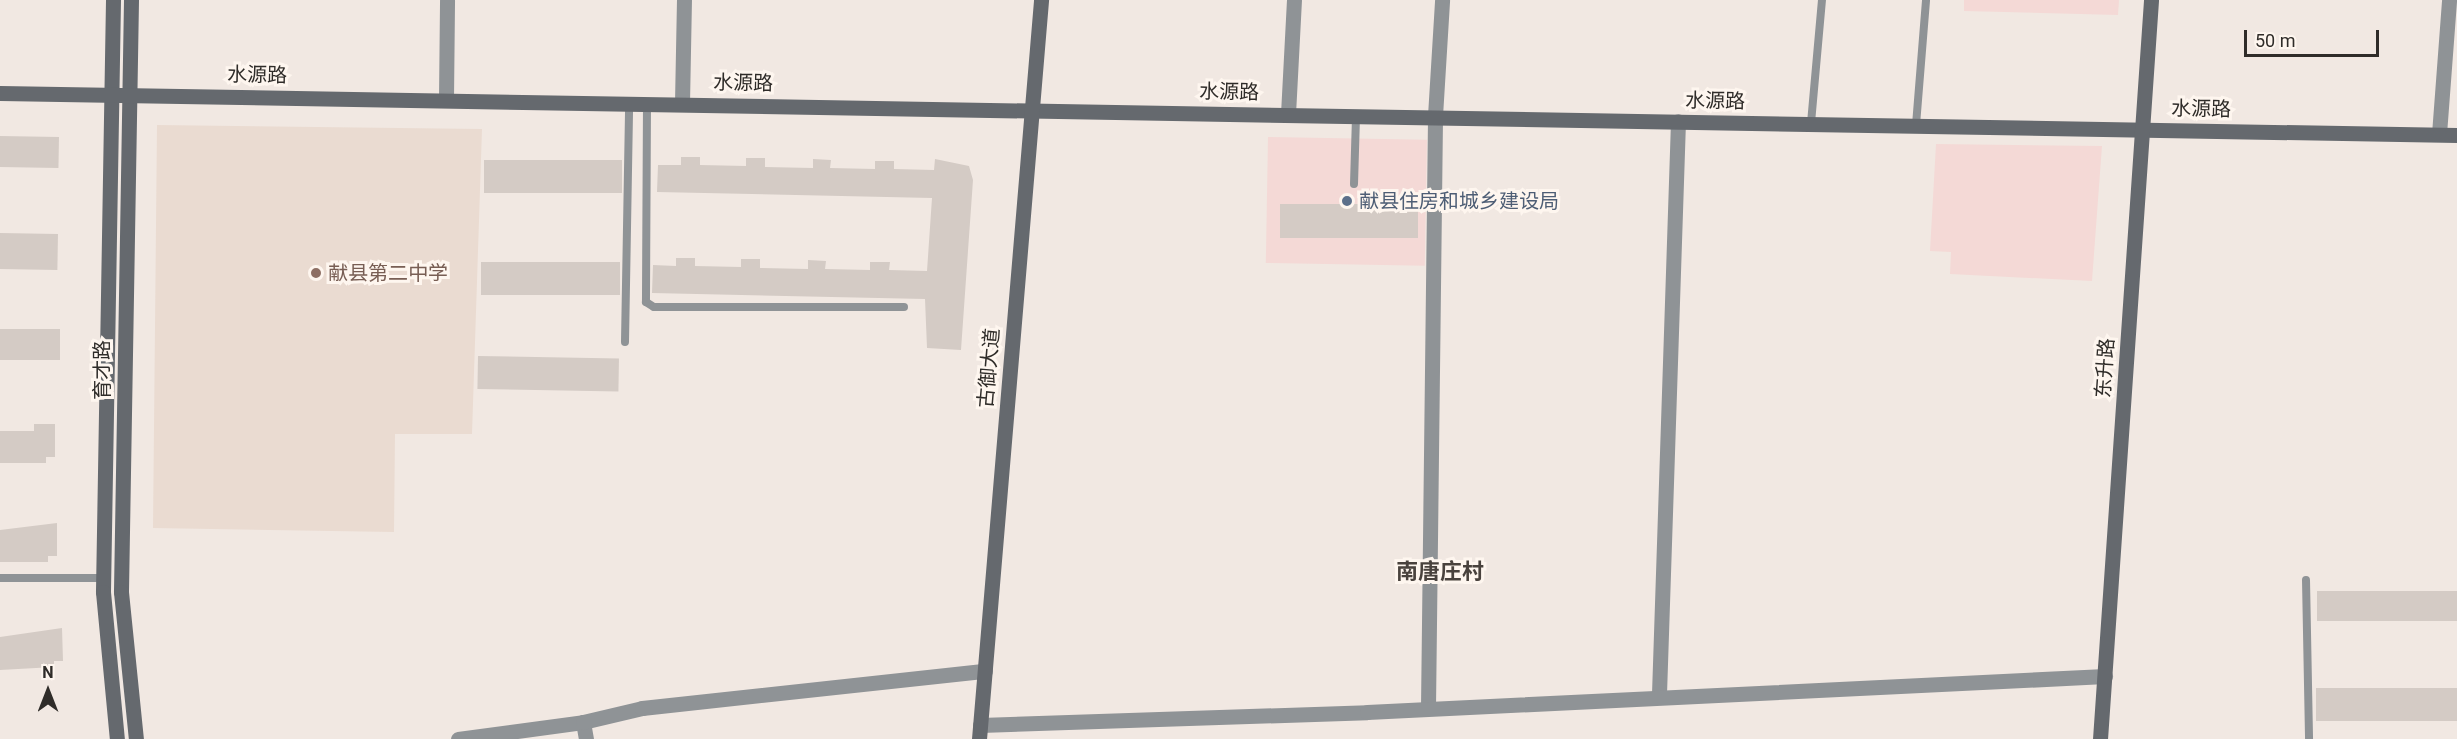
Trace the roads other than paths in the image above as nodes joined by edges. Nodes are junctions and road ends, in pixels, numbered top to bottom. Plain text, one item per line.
1 (113, 0) edge
2 (131, 0) edge
3 (447, 0) edge
4 (684, 0) edge
5 (1041, 0) edge
6 (1294, 0) edge
7 (1442, 0) edge
8 (1822, 0) edge
9 (1926, 0) edge
10 (2151, 0) edge
11 (2449, 0) edge
12 (0, 93) edge
13 (109, 94) junction
14 (127, 94) junction
15 (446, 99) junction
16 (629, 102) junction
17 (647, 103) junction
18 (682, 103) junction
19 (1032, 110) junction
20 (1288, 114) junction
21 (1356, 115) junction
22 (1435, 116) junction
23 (1678, 121) junction
24 (1811, 123) junction
25 (1916, 125) junction
26 (2142, 129) junction
27 (2439, 134) junction
28 (2457, 135) edge
29 (1354, 184) dead end
30 (904, 307) dead end
31 (625, 342) dead end
32 (0, 578) edge
33 (103, 578) junction
34 (2306, 580) dead end
35 (985, 671) junction
36 (2105, 676) junction
37 (1659, 694) junction
38 (1428, 708) junction
39 (584, 722) junction
40 (980, 732) edge
41 (117, 739) edge
42 (136, 739) edge
43 (458, 739) edge
44 (586, 739) edge
45 (2100, 739) edge
46 (2309, 739) edge

1 - 13 street, 育才路
2 - 14 street, 育才路
3 - 15 street
4 - 18 street
5 - 19 street, 古御大道
6 - 20 street
7 - 22 street
8 - 24 lane
9 - 25 lane
10 - 26 street, 东升路
11 - 27 street
12 - 13 street, 水源路
13 - 14 street, 水源路
13 - 33 street, 育才路
14 - 15 street, 水源路
14 - 42 street, 育才路
15 - 16 street, 水源路
16 - 17 street, 水源路
16 - 31 lane
17 - 18 street, 水源路
17 - 30 lane
18 - 19 street, 水源路
19 - 20 street, 水源路
19 - 35 street, 古御大道
20 - 21 street, 水源路
21 - 22 street, 水源路
21 - 29 lane
22 - 23 street, 水源路
22 - 38 street
23 - 24 street, 水源路
23 - 37 street
24 - 25 street, 水源路
25 - 26 street, 水源路
26 - 27 street, 水源路
26 - 36 street, 东升路
27 - 28 street, 水源路
32 - 33 lane
33 - 41 street, 育才路
34 - 46 lane
35 - 39 street
35 - 40 street, 古御大道
36 - 37 street
36 - 45 street, 东升路
37 - 38 street
38 - 40 street
39 - 43 street
39 - 44 street

